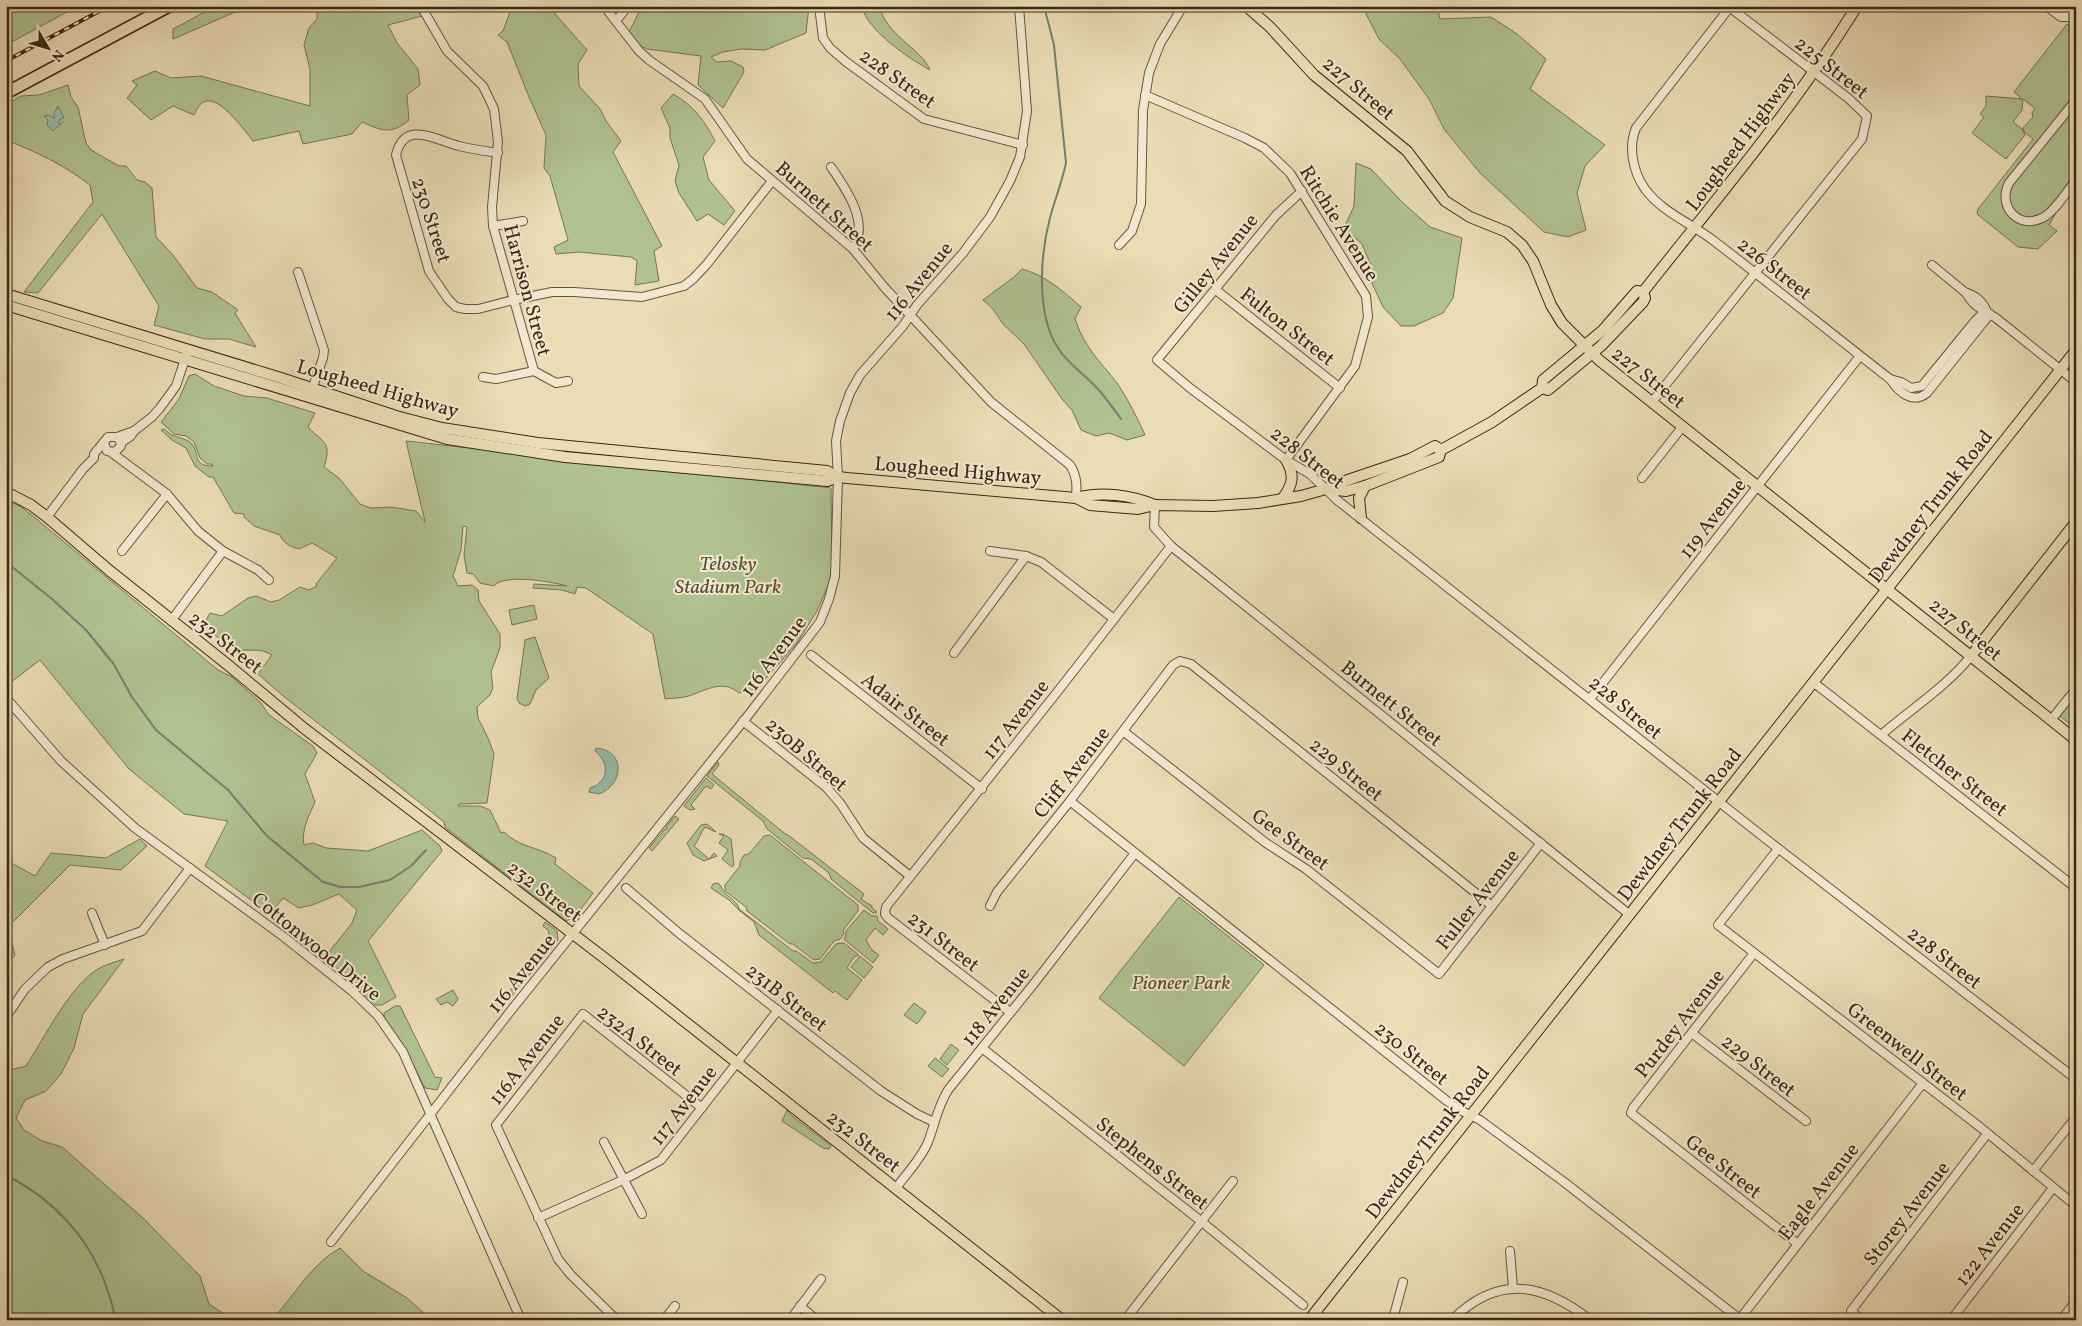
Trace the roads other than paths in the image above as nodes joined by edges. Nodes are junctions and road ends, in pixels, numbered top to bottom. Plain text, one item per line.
1 (169, 6) edge
2 (421, 6) edge
3 (604, 6) edge
4 (628, 6) edge
5 (819, 6) edge
6 (1019, 6) edge
7 (1183, 6) edge
8 (1246, 6) edge
9 (1857, 6) edge
10 (2046, 6) edge
11 (2063, 6) edge
12 (1729, 7) edge
13 (2076, 9) edge
14 (2072, 20) edge
15 (616, 21) junction
16 (1814, 72) junction
17 (6, 93) edge
18 (1145, 94) junction
19 (2076, 100) edge
20 (1023, 145) junction
21 (498, 153) junction
22 (831, 167) dead end
23 (2076, 180) edge
24 (772, 181) junction
25 (1302, 191) junction
26 (523, 221) dead end
27 (493, 226) junction
28 (1695, 229) junction
29 (1119, 246) dead end
30 (853, 249) junction
31 (1932, 265) dead end
32 (298, 272) dead end
33 (1755, 273) junction
34 (1216, 290) junction
35 (6, 294) edge
36 (513, 300) junction
37 (6, 305) edge
38 (1988, 312) junction
39 (910, 315) junction
40 (1588, 350) junction
41 (2076, 350) edge
42 (186, 354) junction
43 (1860, 356) junction
44 (1157, 360) joint
45 (2060, 369) junction
46 (534, 371) junction
47 (484, 377) dead end
48 (1890, 379) junction
49 (568, 381) dead end
50 (2076, 382) edge
51 (1340, 388) junction
52 (311, 392) junction
53 (1652, 402) junction
54 (1683, 426) junction
55 (104, 443) junction
56 (116, 447) junction
57 (1441, 450) junction
58 (94, 458) junction
59 (1286, 460) junction
60 (838, 477) junction
61 (1642, 478) dead end
62 (1365, 486) junction
63 (1758, 486) junction
64 (1326, 489) junction
65 (6, 492) edge
66 (167, 494) junction
67 (1076, 498) junction
68 (1283, 498) junction
69 (1156, 505) junction
70 (47, 517) junction
71 (1361, 518) junction
72 (2076, 522) edge
73 (1171, 546) junction
74 (223, 551) junction
75 (990, 551) dead end
76 (122, 552) dead end
77 (1026, 556) junction
78 (269, 580) dead end
79 (1887, 589) junction
80 (171, 620) junction
81 (1114, 620) junction
82 (954, 653) dead end
83 (811, 655) dead end
84 (1971, 656) junction
85 (1180, 661) joint
86 (1813, 682) junction
87 (2076, 689) edge
88 (6, 698) edge
89 (1590, 699) junction
90 (2051, 720) junction
91 (744, 721) junction
92 (1123, 731) junction
93 (1881, 735) junction
94 (2076, 740) edge
95 (982, 789) junction
96 (1070, 801) junction
97 (1718, 802) junction
98 (1542, 843) junction
99 (1778, 849) junction
100 (1135, 853) junction
101 (190, 868) junction
102 (910, 876) junction
103 (626, 888) dead end
104 (2076, 888) edge
105 (990, 906) dead end
106 (1492, 906) junction
107 (885, 912) joint
108 (92, 913) dead end
109 (1630, 915) junction
110 (573, 934) junction
111 (105, 945) junction
112 (1754, 953) junction
113 (1439, 974) joint
114 (778, 1010) junction
115 (1010, 1012) junction
116 (583, 1014) joint
117 (6, 1016) edge
118 (1693, 1034) junction
119 (982, 1048) junction
120 (736, 1062) junction
121 (2076, 1079) edge
122 (1923, 1083) junction
123 (702, 1108) junction
124 (1631, 1113) joint
125 (431, 1115) junction
126 (1470, 1115) junction
127 (2076, 1118) edge
128 (1806, 1121) dead end
129 (934, 1122) junction
130 (1987, 1134) junction
131 (604, 1142) dead end
132 (2033, 1171) junction
133 (625, 1179) junction
134 (1233, 1181) dead end
135 (896, 1188) junction
136 (2053, 1188) junction
137 (2076, 1206) edge
138 (642, 1214) dead end
139 (538, 1218) junction
140 (1202, 1222) junction
141 (331, 1242) dead end
142 (1798, 1244) junction
143 (1510, 1251) dead end
144 (822, 1280) dead end
145 (1403, 1282) dead end
146 (1513, 1288) junction
147 (2076, 1301) edge
148 (1303, 1305) dead end
149 (675, 1306) dead end
150 (800, 1306) junction
151 (1312, 1316) edge
152 (1740, 1319) edge
153 (521, 1320) edge
154 (617, 1320) edge
155 (664, 1320) edge
156 (790, 1320) edge
157 (817, 1320) edge
158 (1062, 1320) edge
159 (1125, 1320) edge
160 (1324, 1320) edge
161 (1390, 1320) edge
162 (1452, 1320) edge
163 (1590, 1320) edge
164 (1862, 1320) edge
165 (1951, 1320) edge
166 (2061, 1320) edge

1 - 17 highway
2 - 21 street, Harrison Street
3 - 15 street, Burnett Street
4 - 15 street
5 - 20 street, 228 Street
6 - 20 street, 116 Avenue
7 - 18 street
8 - 40 main road, 227 Street
9 - 16 main road, Lougheed Highway
10 - 14 street
11 - 14 street
12 - 16 street, 225 Street
12 - 28 street, 226 Street
13 - 14 street
15 - 24 street, Burnett Street
16 - 28 main road, Lougheed Highway
16 - 33 street, 225 Street
18 - 25 street, Ritchie Avenue
18 - 29 street
19 - 23 street
20 - 39 street, 116 Avenue
21 - 27 street, Harrison Street
21 - 36 street, 230 Street
22 - 30 street
24 - 30 street, Burnett Street
24 - 36 street
25 - 34 street, Gilley Avenue
25 - 51 street, Ritchie Avenue
26 - 27 street
27 - 36 street, Harrison Street
28 - 33 street, 226 Street
28 - 40 main road, Lougheed Highway
30 - 39 street, Burnett Street
31 - 38 street
32 - 52 street
33 - 43 street, 226 Street
33 - 53 street
34 - 44 street, Gilley Avenue
34 - 51 street, Fulton Street
35 - 42 main road, Lougheed Highway
36 - 46 street, Harrison Street
37 - 42 main road, Lougheed Highway
38 - 45 street
38 - 48 street
38 - 48 street, 226 Street
39 - 60 street, 116 Avenue
39 - 67 street, Burnett Street
40 - 53 main road, 227 Street
40 - 57 main road, Lougheed Highway
41 - 45 main road, Dewdney Trunk Road
42 - 52 main road, Lougheed Highway
42 - 56 street
43 - 48 street, 226 Street
43 - 63 street, 119 Avenue
44 - 59 street, 228 Street
45 - 50 street
45 - 79 main road, Dewdney Trunk Road
46 - 47 street
46 - 49 street, Harrison Street
51 - 59 street, Ritchie Avenue
52 - 60 main road, Lougheed Highway
53 - 54 main road, 227 Street
54 - 61 street
54 - 63 main road, 227 Street
55 - 56 street
55 - 56 street
55 - 58 street
56 - 58 street
56 - 66 street
57 - 62 main road, Lougheed Highway
57 - 64 main road, Lougheed Highway
58 - 70 street
59 - 64 street, 228 Street
59 - 68 main road
60 - 67 main road, Lougheed Highway
60 - 91 street, 116 Avenue
62 - 64 main road, Lougheed Highway
62 - 71 main road
63 - 79 main road, 227 Street
63 - 89 street, 119 Avenue
64 - 68 main road, Lougheed Highway
64 - 71 street, 228 Street
65 - 70 main road, 232 Street
66 - 74 street
66 - 76 street
67 - 69 main road, Lougheed Highway
68 - 69 main road, Lougheed Highway
69 - 73 street, Burnett Street
70 - 80 main road, 232 Street
71 - 89 street, 228 Street
72 - 84 main road
73 - 81 street, 117 Avenue
73 - 98 street, Burnett Street
74 - 78 street
74 - 80 street
75 - 77 street
77 - 81 street
77 - 82 street
79 - 84 main road, 227 Street
79 - 86 main road, Dewdney Trunk Road
80 - 110 main road, 232 Street
81 - 95 street, 117 Avenue
83 - 95 street, Adair Street
84 - 90 main road, 227 Street
84 - 93 street
85 - 92 street, Cliff Avenue
85 - 106 street, 229 Street
86 - 93 street, Fletcher Street
86 - 97 main road, Dewdney Trunk Road
87 - 90 street
88 - 101 street, Cottonwood Drive
89 - 97 street, 228 Street
90 - 94 main road, 227 Street
91 - 102 street, 230B Street
91 - 110 street, 116 Avenue
92 - 96 street, Cliff Avenue
92 - 113 street, Gee Street
93 - 104 street, Fletcher Street
95 - 102 street, 117 Avenue
96 - 100 street, 230 Street
96 - 105 street, Cliff Avenue
97 - 99 street, 228 Street
97 - 109 main road, Dewdney Trunk Road
98 - 106 street, Fuller Avenue
98 - 109 street, Burnett Street
99 - 112 street, Greenwell Street
99 - 121 street, 228 Street
100 - 115 street, 118 Avenue
100 - 126 street, 230 Street
101 - 111 street
101 - 125 street, Cottonwood Drive
102 - 107 street, 117 Avenue
103 - 114 street, 231B Street
106 - 113 street, Fuller Avenue
107 - 115 street, 231 Street
108 - 111 street
109 - 126 main road, Dewdney Trunk Road
110 - 120 main road, 232 Street
110 - 125 street, 116 Avenue
111 - 117 street
112 - 118 street, Purdey Avenue
112 - 122 street, Greenwell Street
114 - 120 street, 117 Avenue
114 - 129 street, 231B Street
115 - 119 street, 118 Avenue
116 - 123 street, 232A Street
116 - 139 street, 116A Avenue
118 - 124 street, Purdey Avenue
118 - 128 street, 229 Street
119 - 129 street, 118 Avenue
119 - 140 street, Stephens Street
120 - 123 street, 117 Avenue
120 - 135 main road, 232 Street
122 - 130 street, Greenwell Street
122 - 142 street, Eagle Avenue
123 - 133 street, 117 Avenue
124 - 142 street, Gee Street
125 - 141 street, 116 Avenue
125 - 153 street, Cottonwood Drive
126 - 151 main road, Dewdney Trunk Road
126 - 152 street, 230 Street
127 - 132 street
129 - 135 street, 118 Avenue
130 - 132 street, Greenwell Street
130 - 164 street, Storey Avenue
131 - 133 street
132 - 136 street, Greenwell Street
133 - 138 street
133 - 139 street, 117 Avenue
134 - 140 street
135 - 158 main road, 232 Street
136 - 137 street, Greenwell Street
136 - 165 street, 122 Avenue
139 - 154 street
140 - 148 street, Stephens Street
140 - 159 street
142 - 152 street, Eagle Avenue
143 - 146 street
144 - 150 street
145 - 161 street
146 - 162 street
146 - 163 street
147 - 166 street
149 - 155 street
150 - 156 street
150 - 157 street
151 - 160 street

